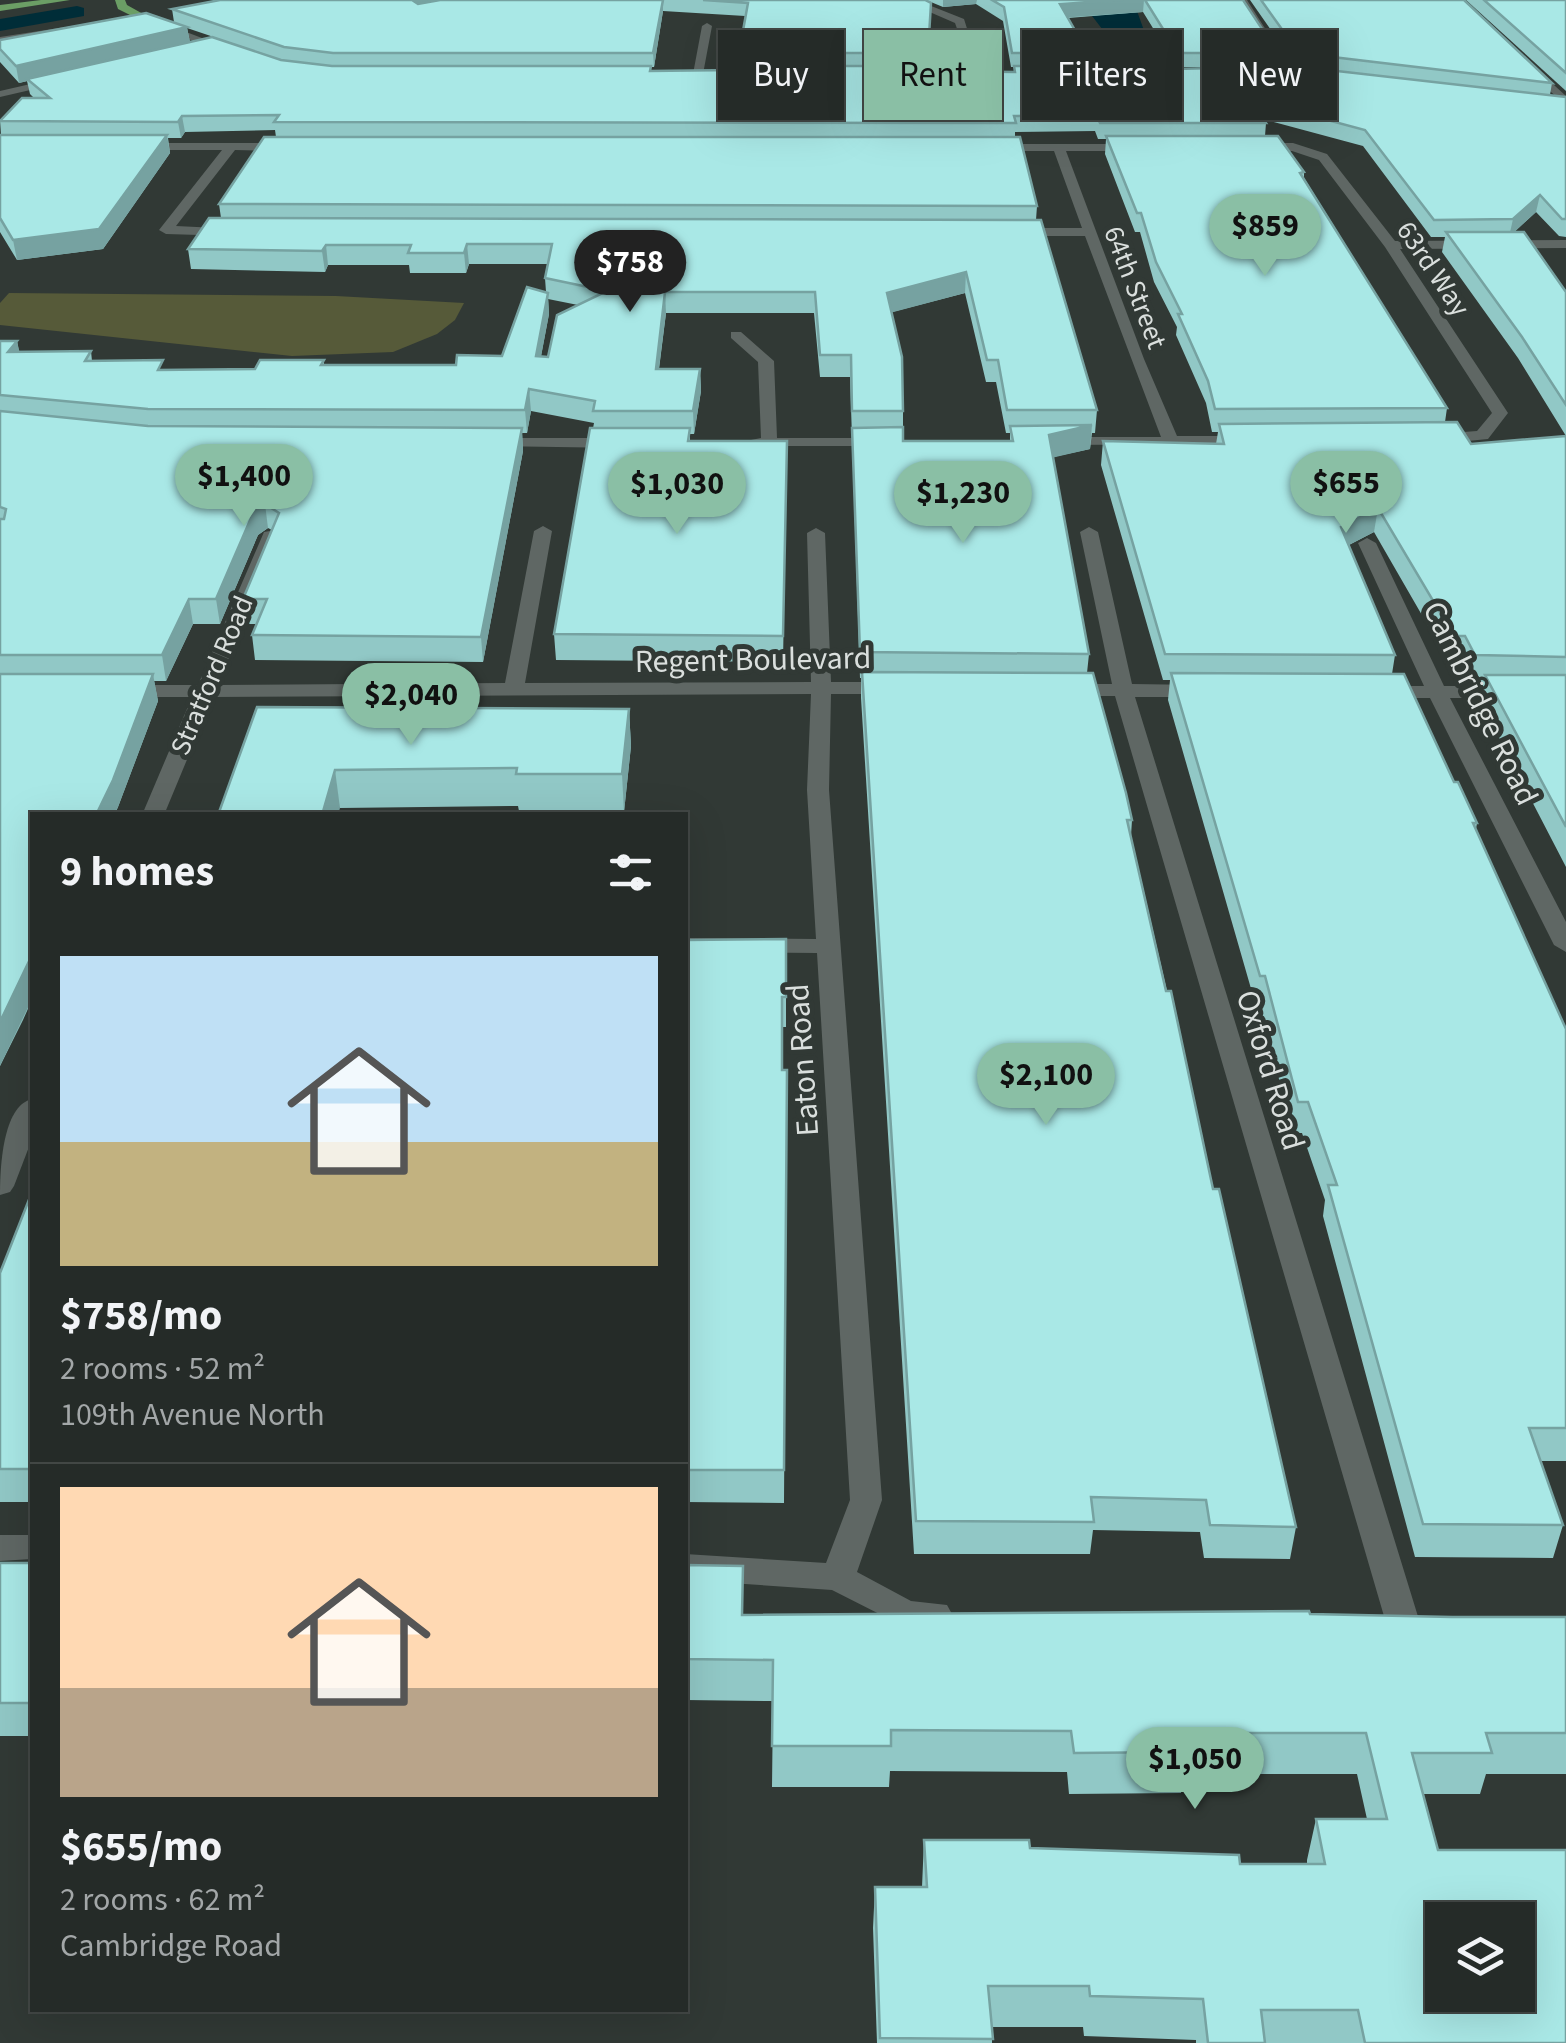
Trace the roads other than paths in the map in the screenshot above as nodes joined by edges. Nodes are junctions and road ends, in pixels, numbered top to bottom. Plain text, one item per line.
1 (65, 0) edge
2 (120, 0) edge
3 (907, 0) edge
4 (1242, 0) edge
5 (0, 8) edge
6 (156, 24) junction
7 (707, 26) dead end
8 (963, 30) edge
9 (1262, 30) edge
10 (0, 40) edge
11 (212, 45) junction
12 (193, 49) edge
13 (1511, 51) edge
14 (248, 56) edge
15 (679, 74) edge
16 (698, 74) junction
17 (718, 74) edge
18 (77, 76) edge
19 (0, 94) edge
20 (1548, 105) edge
21 (1566, 105) edge
22 (115, 146) edge
23 (308, 146) edge
24 (231, 147) junction
25 (980, 147) edge
26 (1060, 147) junction
27 (1156, 147) edge
28 (1234, 147) edge
29 (248, 232) edge
30 (989, 232) edge
31 (1088, 232) junction
32 (1566, 244) edge
33 (1391, 245) junction
34 (736, 335) dead end
35 (1409, 440) edge
36 (1270, 441) edge
37 (902, 442) edge
38 (1036, 442) edge
39 (1170, 442) junction
40 (466, 443) edge
41 (636, 443) edge
42 (731, 443) edge
43 (768, 443) junction
44 (543, 531) dead end
45 (1089, 532) dead end
46 (816, 533) dead end
47 (270, 536) edge
48 (1367, 543) dead end
49 (821, 688) junction
50 (915, 688) edge
51 (1047, 690) edge
52 (1122, 690) junction
53 (111, 691) edge
54 (1221, 691) edge
55 (204, 692) junction
56 (513, 692) junction
57 (1358, 692) edge
58 (1437, 692) junction
59 (1566, 692) edge
60 (154, 812) edge
61 (688, 944) edge
62 (1566, 945) edge
63 (830, 946) junction
64 (30, 1112) edge
65 (0, 1186) edge
66 (0, 1548) edge
67 (30, 1548) edge
68 (688, 1568) edge
69 (838, 1577) junction
70 (959, 1614) edge
71 (1364, 1622) edge
72 (1439, 1622) edge
73 (1403, 1623) junction

1 - 5 main road
2 - 6 main road
3 - 8 street
4 - 9 street
6 - 10 street
6 - 11 street
7 - 16 street
11 - 12 street
11 - 14 street
13 - 21 street
15 - 16 street
16 - 17 street
18 - 19 street
20 - 21 street
22 - 24 street
23 - 24 street
24 - 29 street
25 - 26 street
26 - 27 street
26 - 31 street, 64th Street
28 - 33 street, 63rd Way
30 - 31 street
31 - 39 street, 64th Street
32 - 33 street
33 - 35 street, 63rd Way
34 - 43 street
36 - 39 street
37 - 43 street
38 - 39 street
40 - 41 street
42 - 43 street
44 - 56 street
45 - 52 street, Oxford Road
46 - 49 street, Eaton Road
47 - 55 street, Stratford Road
48 - 58 street, Cambridge Road
49 - 50 street, Regent Boulevard
49 - 56 street, Regent Boulevard
49 - 63 street, Eaton Road
51 - 52 street
52 - 54 street
52 - 73 street, Oxford Road
53 - 55 street, Regent Boulevard
55 - 56 street, Regent Boulevard
55 - 60 street, Stratford Road
57 - 58 street
58 - 59 street
58 - 62 street, Cambridge Road
61 - 63 street
63 - 69 street, Eaton Road
64 - 65 street
66 - 67 street
68 - 69 street
69 - 70 street
71 - 73 street
72 - 73 street

